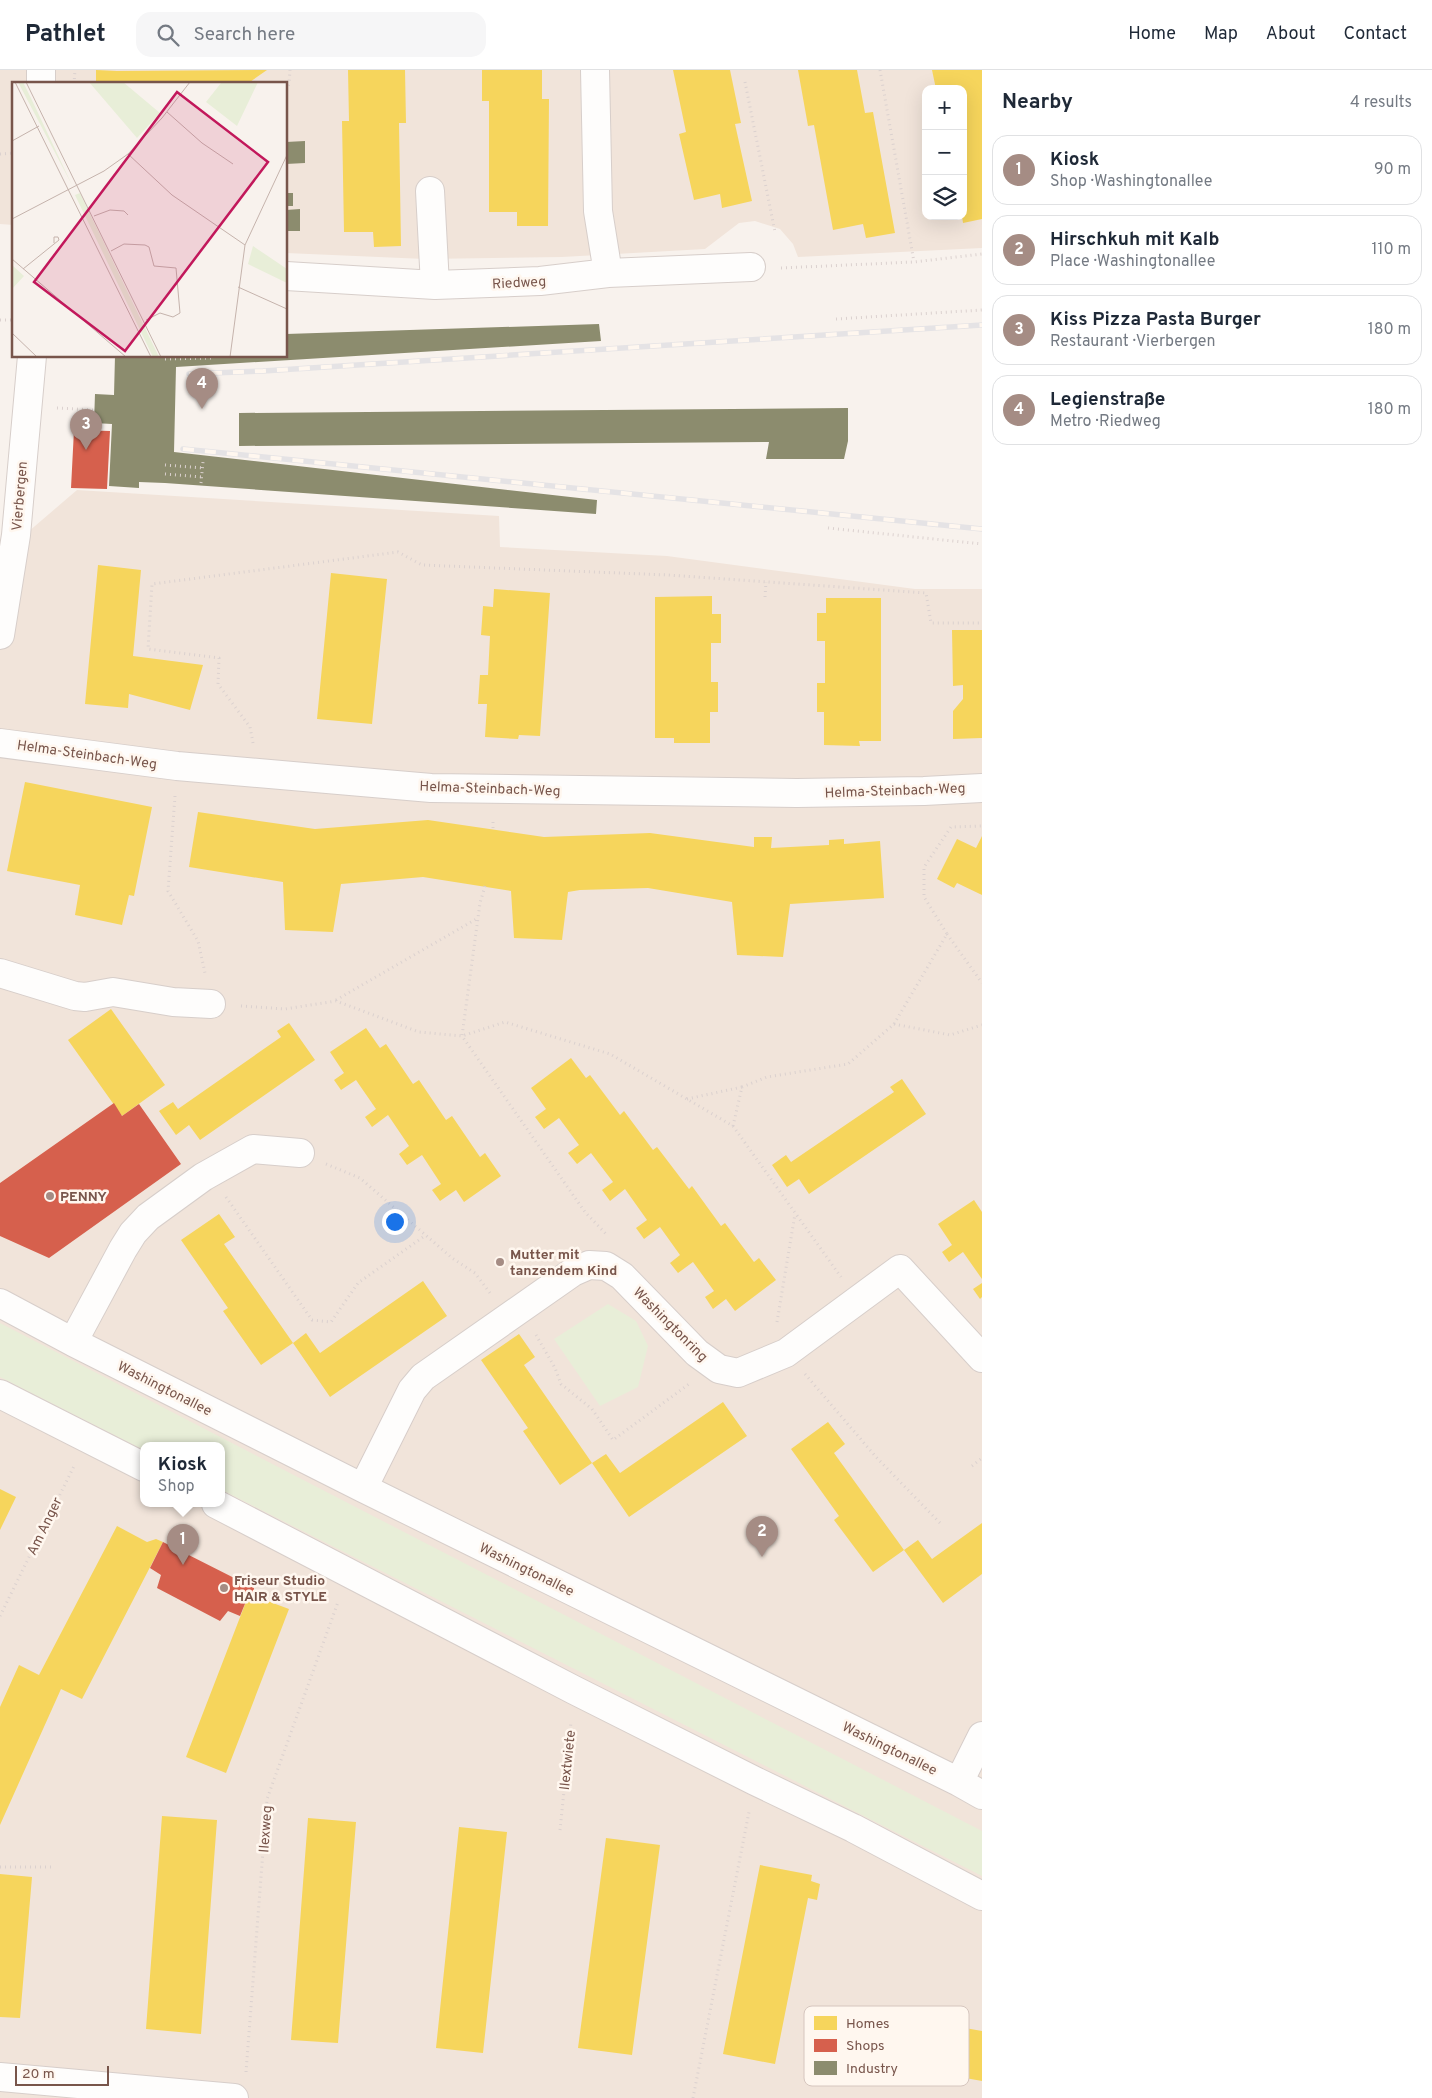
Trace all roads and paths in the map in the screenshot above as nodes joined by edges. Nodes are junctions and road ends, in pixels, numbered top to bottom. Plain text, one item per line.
1 (290, 70) edge
2 (595, 70) edge
3 (880, 70) edge
4 (745, 82) dead end
5 (288, 86) edge
6 (430, 191) dead end
7 (775, 232) dead end
8 (982, 254) edge
9 (914, 262) junction
10 (751, 268) joint
11 (608, 273) junction
12 (288, 276) edge
13 (435, 285) junction
14 (982, 310) edge
15 (836, 319) dead end
16 (32, 358) edge
17 (208, 358) edge
18 (211, 358) edge
19 (165, 360) dead end
20 (211, 365) dead end
21 (27, 406) junction
22 (94, 410) dead end
23 (203, 462) dead end
24 (165, 465) dead end
25 (203, 468) junction
26 (165, 474) dead end
27 (202, 477) junction
28 (202, 483) dead end
29 (828, 528) dead end
30 (982, 544) edge
31 (766, 582) junction
32 (765, 597) dead end
33 (982, 623) edge
34 (0, 634) edge
35 (0, 742) edge
36 (178, 766) junction
37 (257, 773) junction
38 (982, 788) edge
39 (982, 826) edge
40 (485, 886) dead end
41 (478, 918) junction
42 (947, 934) junction
43 (0, 973) edge
44 (982, 983) edge
45 (336, 1001) junction
46 (211, 1004) junction
47 (894, 1024) junction
48 (982, 1025) edge
49 (462, 1036) junction
50 (742, 1087) junction
51 (688, 1099) junction
52 (733, 1126) junction
53 (300, 1153) joint
54 (210, 1174) junction
55 (795, 1214) junction
56 (426, 1235) junction
57 (606, 1266) junction
58 (857, 1300) junction
59 (0, 1303) edge
60 (515, 1313) junction
61 (73, 1342) junction
62 (779, 1356) junction
63 (982, 1358) edge
64 (714, 1366) junction
65 (0, 1394) edge
66 (87, 1437) junction
67 (982, 1458) edge
68 (140, 1465) edge
69 (972, 1466) dead end
70 (364, 1488) junction
71 (222, 1507) edge
72 (942, 1525) dead end
73 (349, 1573) junction
74 (0, 1616) edge
75 (574, 1690) junction
76 (982, 1736) edge
77 (755, 1781) junction
78 (971, 1789) edge
79 (560, 1830) dead end
80 (0, 1867) edge
81 (55, 1867) dead end
82 (982, 1896) edge
83 (0, 2076) edge
84 (240, 2088) edge
85 (693, 2098) edge

1 - 5 path
2 - 11 street
3 - 9 path
4 - 7 path
6 - 13 street
8 - 9 path
9 - 10 path
10 - 11 street, Riedweg
11 - 13 street, Riedweg
12 - 13 street, Riedweg
14 - 15 path
16 - 21 street, Vierbergen
17 - 19 path
18 - 20 path
21 - 22 path
21 - 34 street, Vierbergen
23 - 25 path
24 - 25 path
25 - 27 path
26 - 27 path
27 - 28 path
29 - 30 path
31 - 32 path
31 - 33 path
31 - 37 path
35 - 36 street, Helma-Steinbach-Weg
36 - 37 street, Helma-Steinbach-Weg
36 - 46 path
37 - 38 street, Helma-Steinbach-Weg
39 - 42 path
40 - 41 path
41 - 45 path
41 - 49 path
42 - 44 path
42 - 47 path
43 - 46 street
45 - 46 path
45 - 49 path
47 - 48 path
47 - 50 path
49 - 51 path
49 - 57 path
50 - 51 path
50 - 52 path
51 - 52 path
52 - 55 path
53 - 54 street
53 - 56 path
54 - 56 path
54 - 61 street
55 - 58 path
55 - 62 path
56 - 60 path
57 - 60 street
57 - 64 street, Washingtonring
58 - 62 street, Washingtonring
58 - 63 street, Washingtonring
59 - 61 street, Washingtonallee
60 - 64 path
60 - 70 street
61 - 70 street, Washingtonallee
62 - 64 street, Washingtonring
62 - 72 path
65 - 66 street
66 - 68 street
66 - 74 path, Am Anger
67 - 69 path
70 - 78 street, Washingtonallee
71 - 73 street
73 - 75 street
73 - 84 path, Ilexweg
75 - 77 street
75 - 79 path, Ilextwiete
76 - 78 street
77 - 82 street
77 - 85 path
80 - 81 path
83 - 84 street

